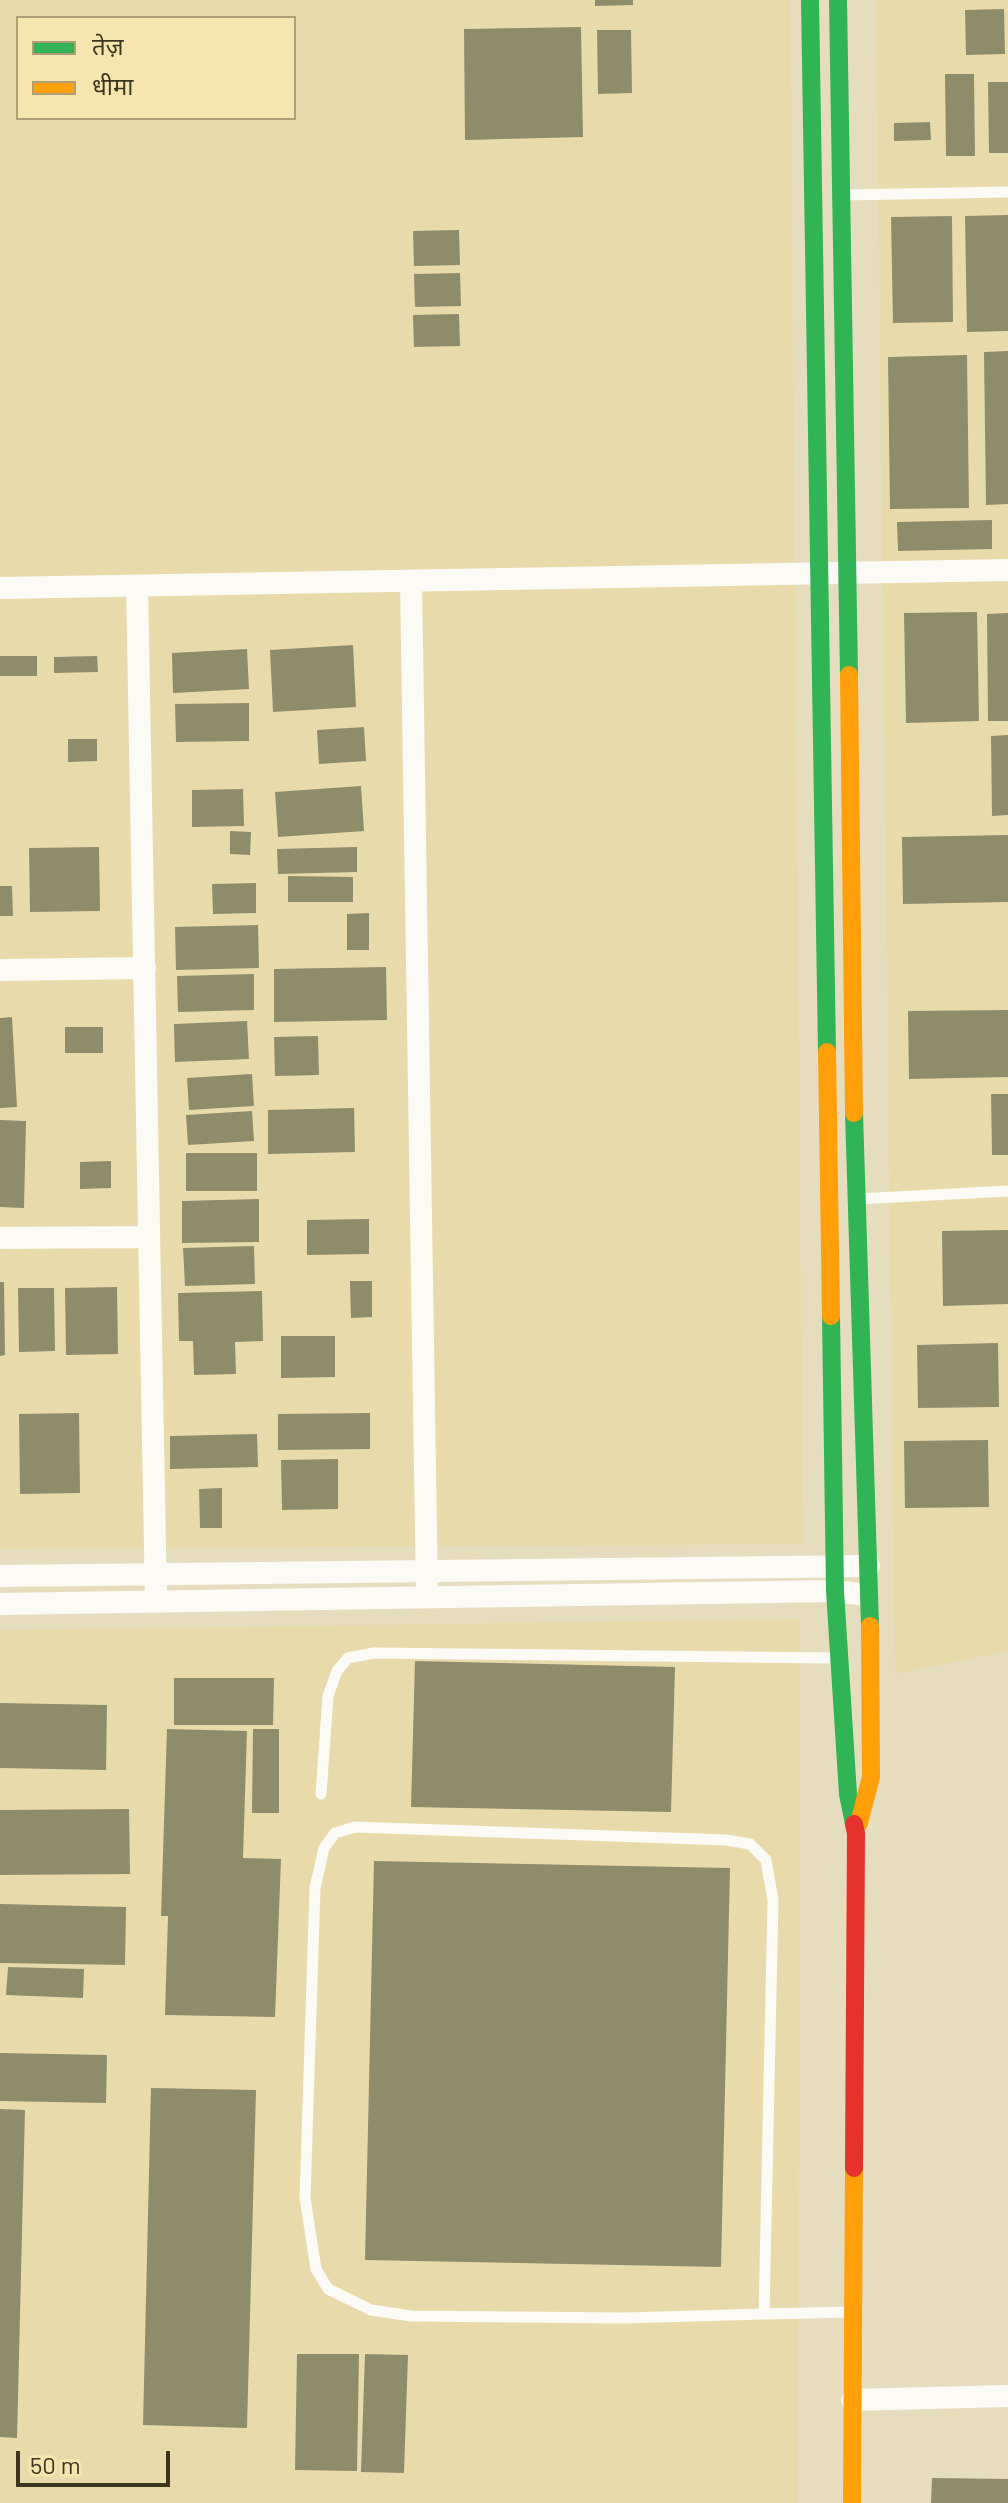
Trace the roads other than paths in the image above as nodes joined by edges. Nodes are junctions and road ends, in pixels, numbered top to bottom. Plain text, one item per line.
1 (810, 0) edge
2 (838, 0) edge
3 (1008, 192) edge
4 (813, 196) junction
5 (841, 196) junction
6 (1008, 570) edge
7 (820, 574) junction
8 (848, 574) junction
9 (411, 581) junction
10 (137, 586) junction
11 (0, 588) edge
12 (145, 968) junction
13 (0, 970) edge
14 (1008, 1191) edge
15 (855, 1199) junction
16 (829, 1200) junction
17 (149, 1237) junction
18 (0, 1238) edge
19 (869, 1566) junction
20 (835, 1568) junction
21 (427, 1572) junction
22 (156, 1575) junction
23 (0, 1576) edge
24 (835, 1591) junction
25 (867, 1595) junction
26 (427, 1597) junction
27 (156, 1602) junction
28 (0, 1604) edge
29 (840, 1658) junction
30 (321, 1794) dead end
31 (856, 1833) junction
32 (852, 2312) junction
33 (764, 2314) junction
34 (1008, 2396) edge
35 (852, 2400) junction
36 (852, 2503) edge

1 - 4 street
2 - 5 street
3 - 5 lane
4 - 5 lane
4 - 7 street
5 - 8 street
6 - 8 street
7 - 8 street
7 - 9 street
7 - 16 street
8 - 15 street
9 - 10 street
9 - 21 street
10 - 11 street
10 - 12 street
12 - 13 street
12 - 17 street
14 - 15 lane
15 - 16 lane
15 - 19 street
16 - 20 street
17 - 18 street
17 - 22 street
19 - 20 street
19 - 25 street
20 - 21 street
20 - 24 street
21 - 22 street
21 - 26 street
22 - 23 street
22 - 27 street
24 - 25 street
24 - 26 street
24 - 29 street
25 - 31 street
26 - 27 street
27 - 28 street
29 - 30 lane
29 - 31 street
31 - 32 street
32 - 33 lane
32 - 35 street
33 - 33 lane
34 - 35 street
35 - 36 street

